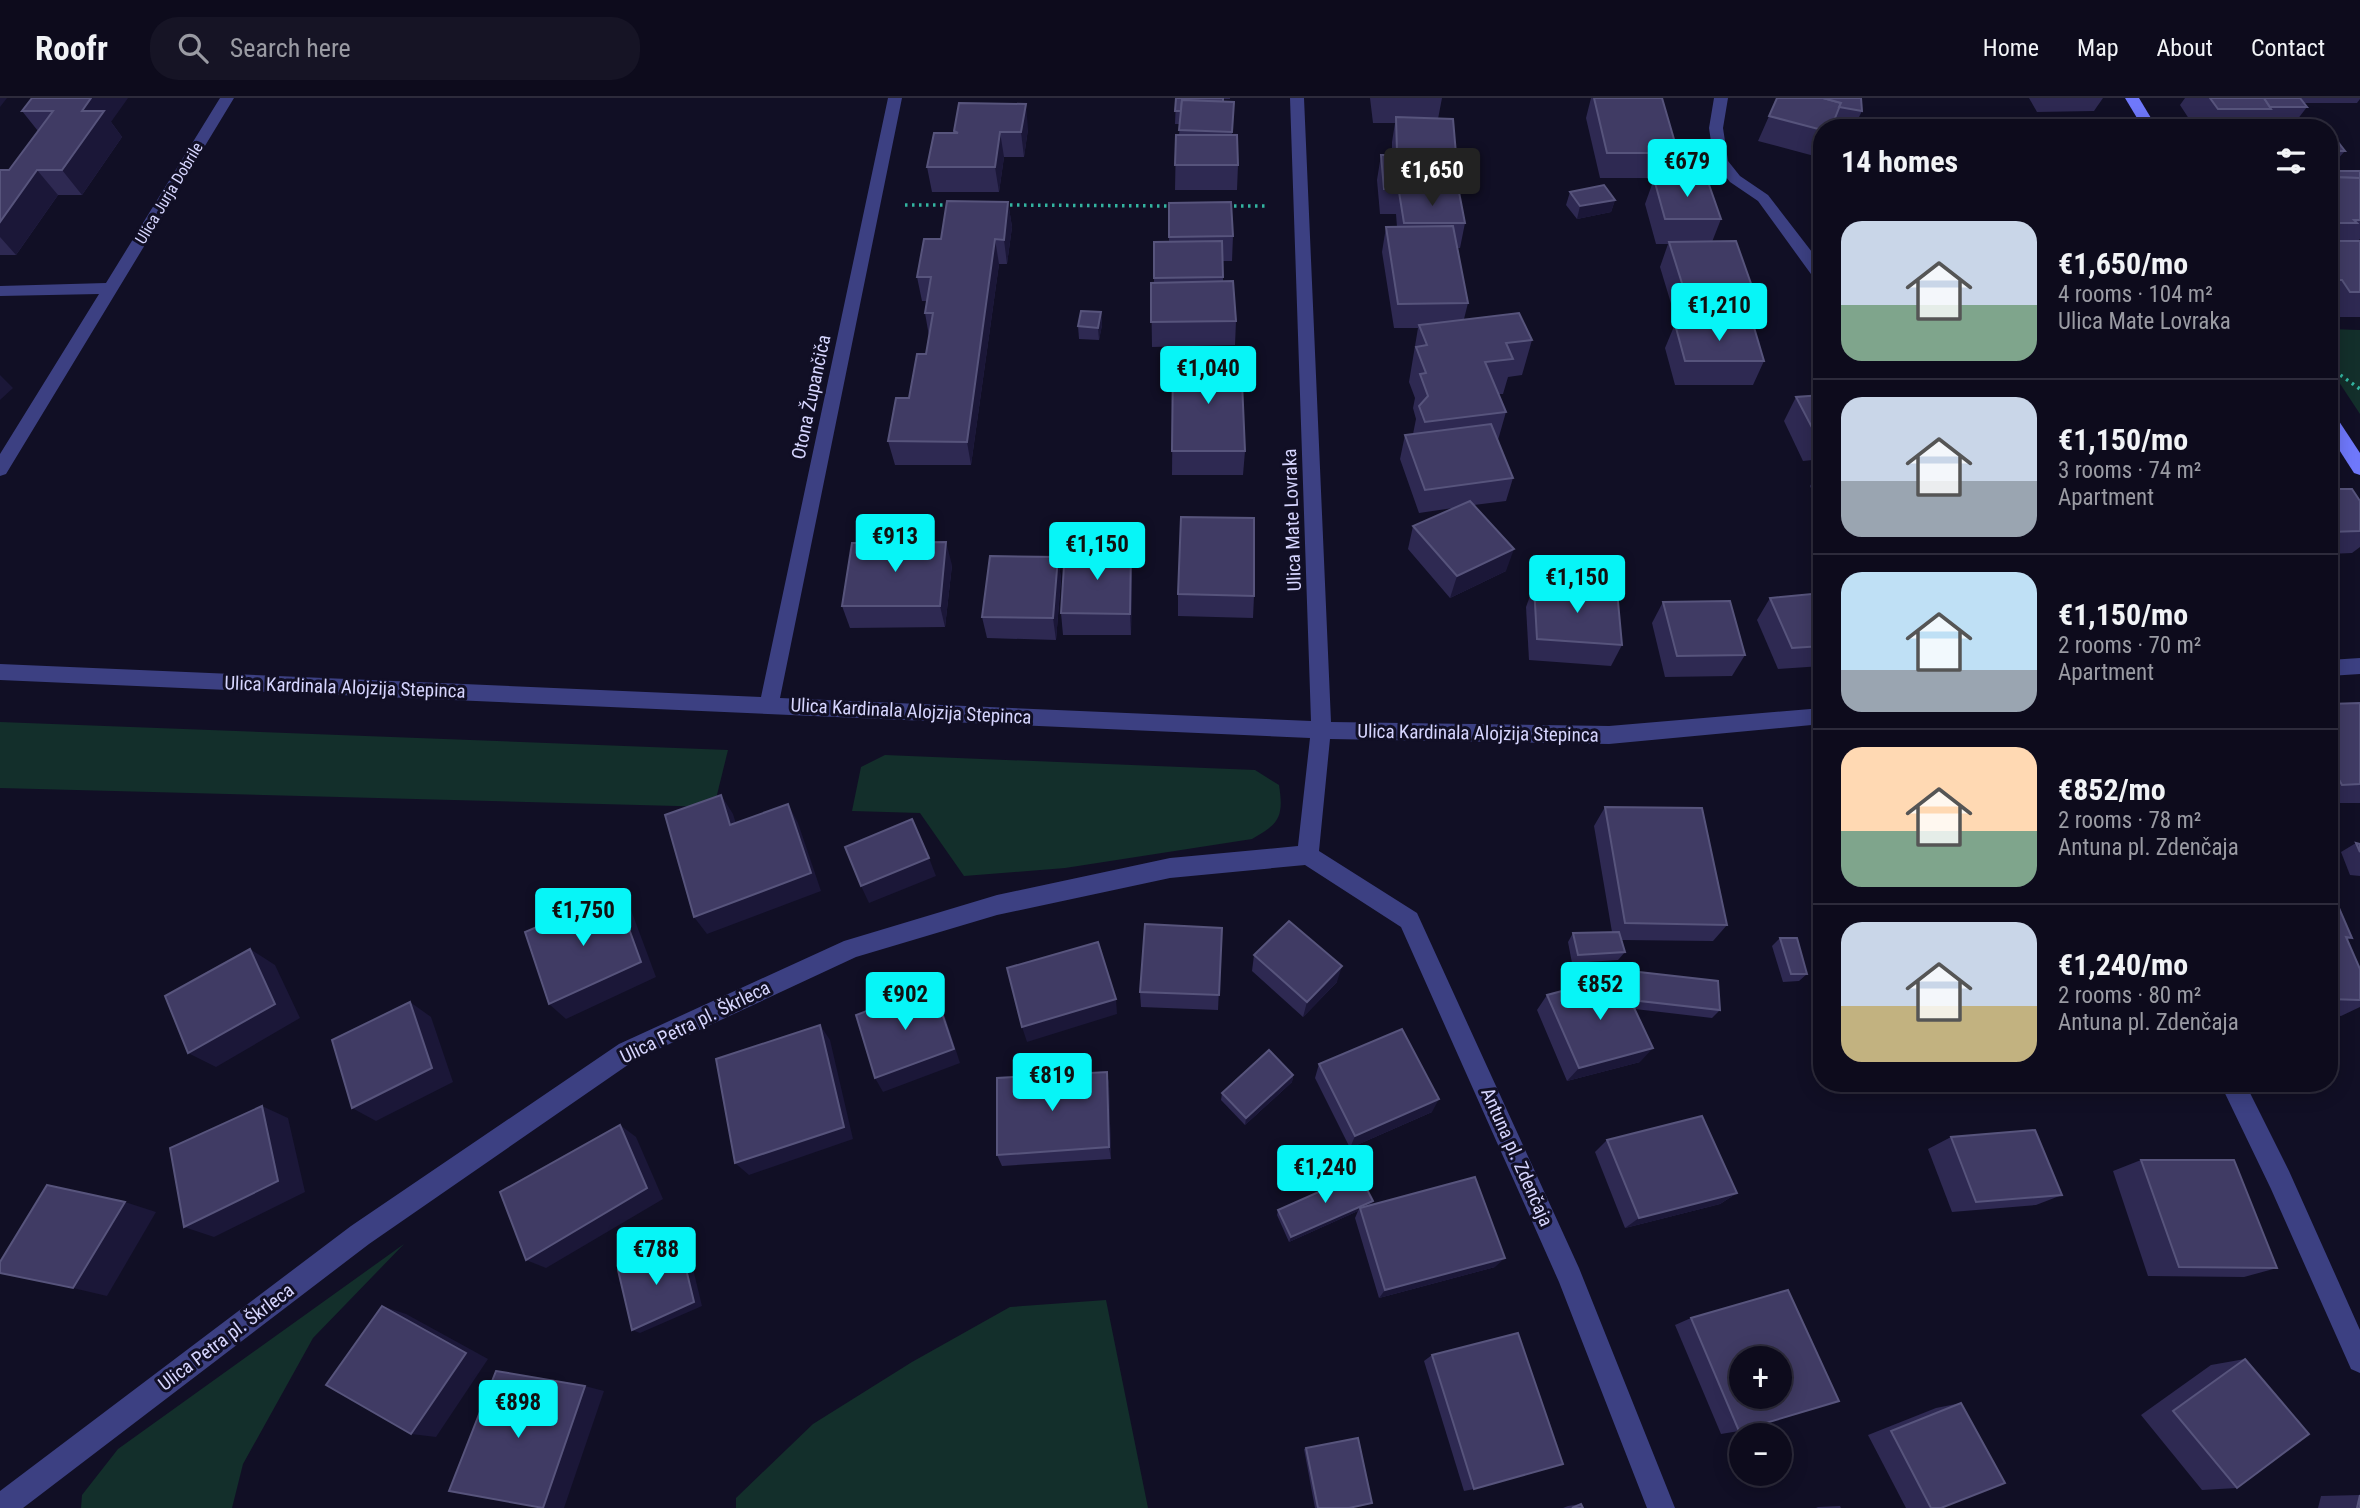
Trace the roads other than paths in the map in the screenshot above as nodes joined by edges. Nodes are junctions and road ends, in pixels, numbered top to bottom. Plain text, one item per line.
1 (227, 98) edge
2 (895, 98) edge
3 (1297, 98) edge
4 (1721, 98) edge
5 (2132, 98) edge
6 (2145, 119) edge
7 (1813, 265) edge
8 (111, 288) junction
9 (0, 291) edge
10 (2338, 433) edge
11 (2360, 468) edge
12 (0, 469) edge
13 (2360, 666) edge
14 (2338, 667) edge
15 (0, 673) edge
16 (769, 705) junction
17 (1813, 717) edge
18 (1321, 730) junction
19 (1308, 855) junction
20 (2236, 1092) edge
21 (2360, 1360) edge
22 (0, 1508) edge
23 (1661, 1508) edge

1 - 8 street, Ulica Jurja Dobrile
2 - 16 street, Otona Župančiča
3 - 18 street, Ulica Mate Lovraka
4 - 7 street
5 - 6 street
8 - 9 street
8 - 12 street, Ulica Jurja Dobrile
10 - 11 street
13 - 14 street
15 - 16 street, Ulica Kardinala Alojzija Stepinca
16 - 18 street, Ulica Kardinala Alojzija Stepinca
17 - 18 street, Ulica Kardinala Alojzija Stepinca
18 - 19 street
19 - 22 street, Ulica Petra pl. Škrleca
19 - 23 street, Antuna pl. Zdenčaja
20 - 21 street

